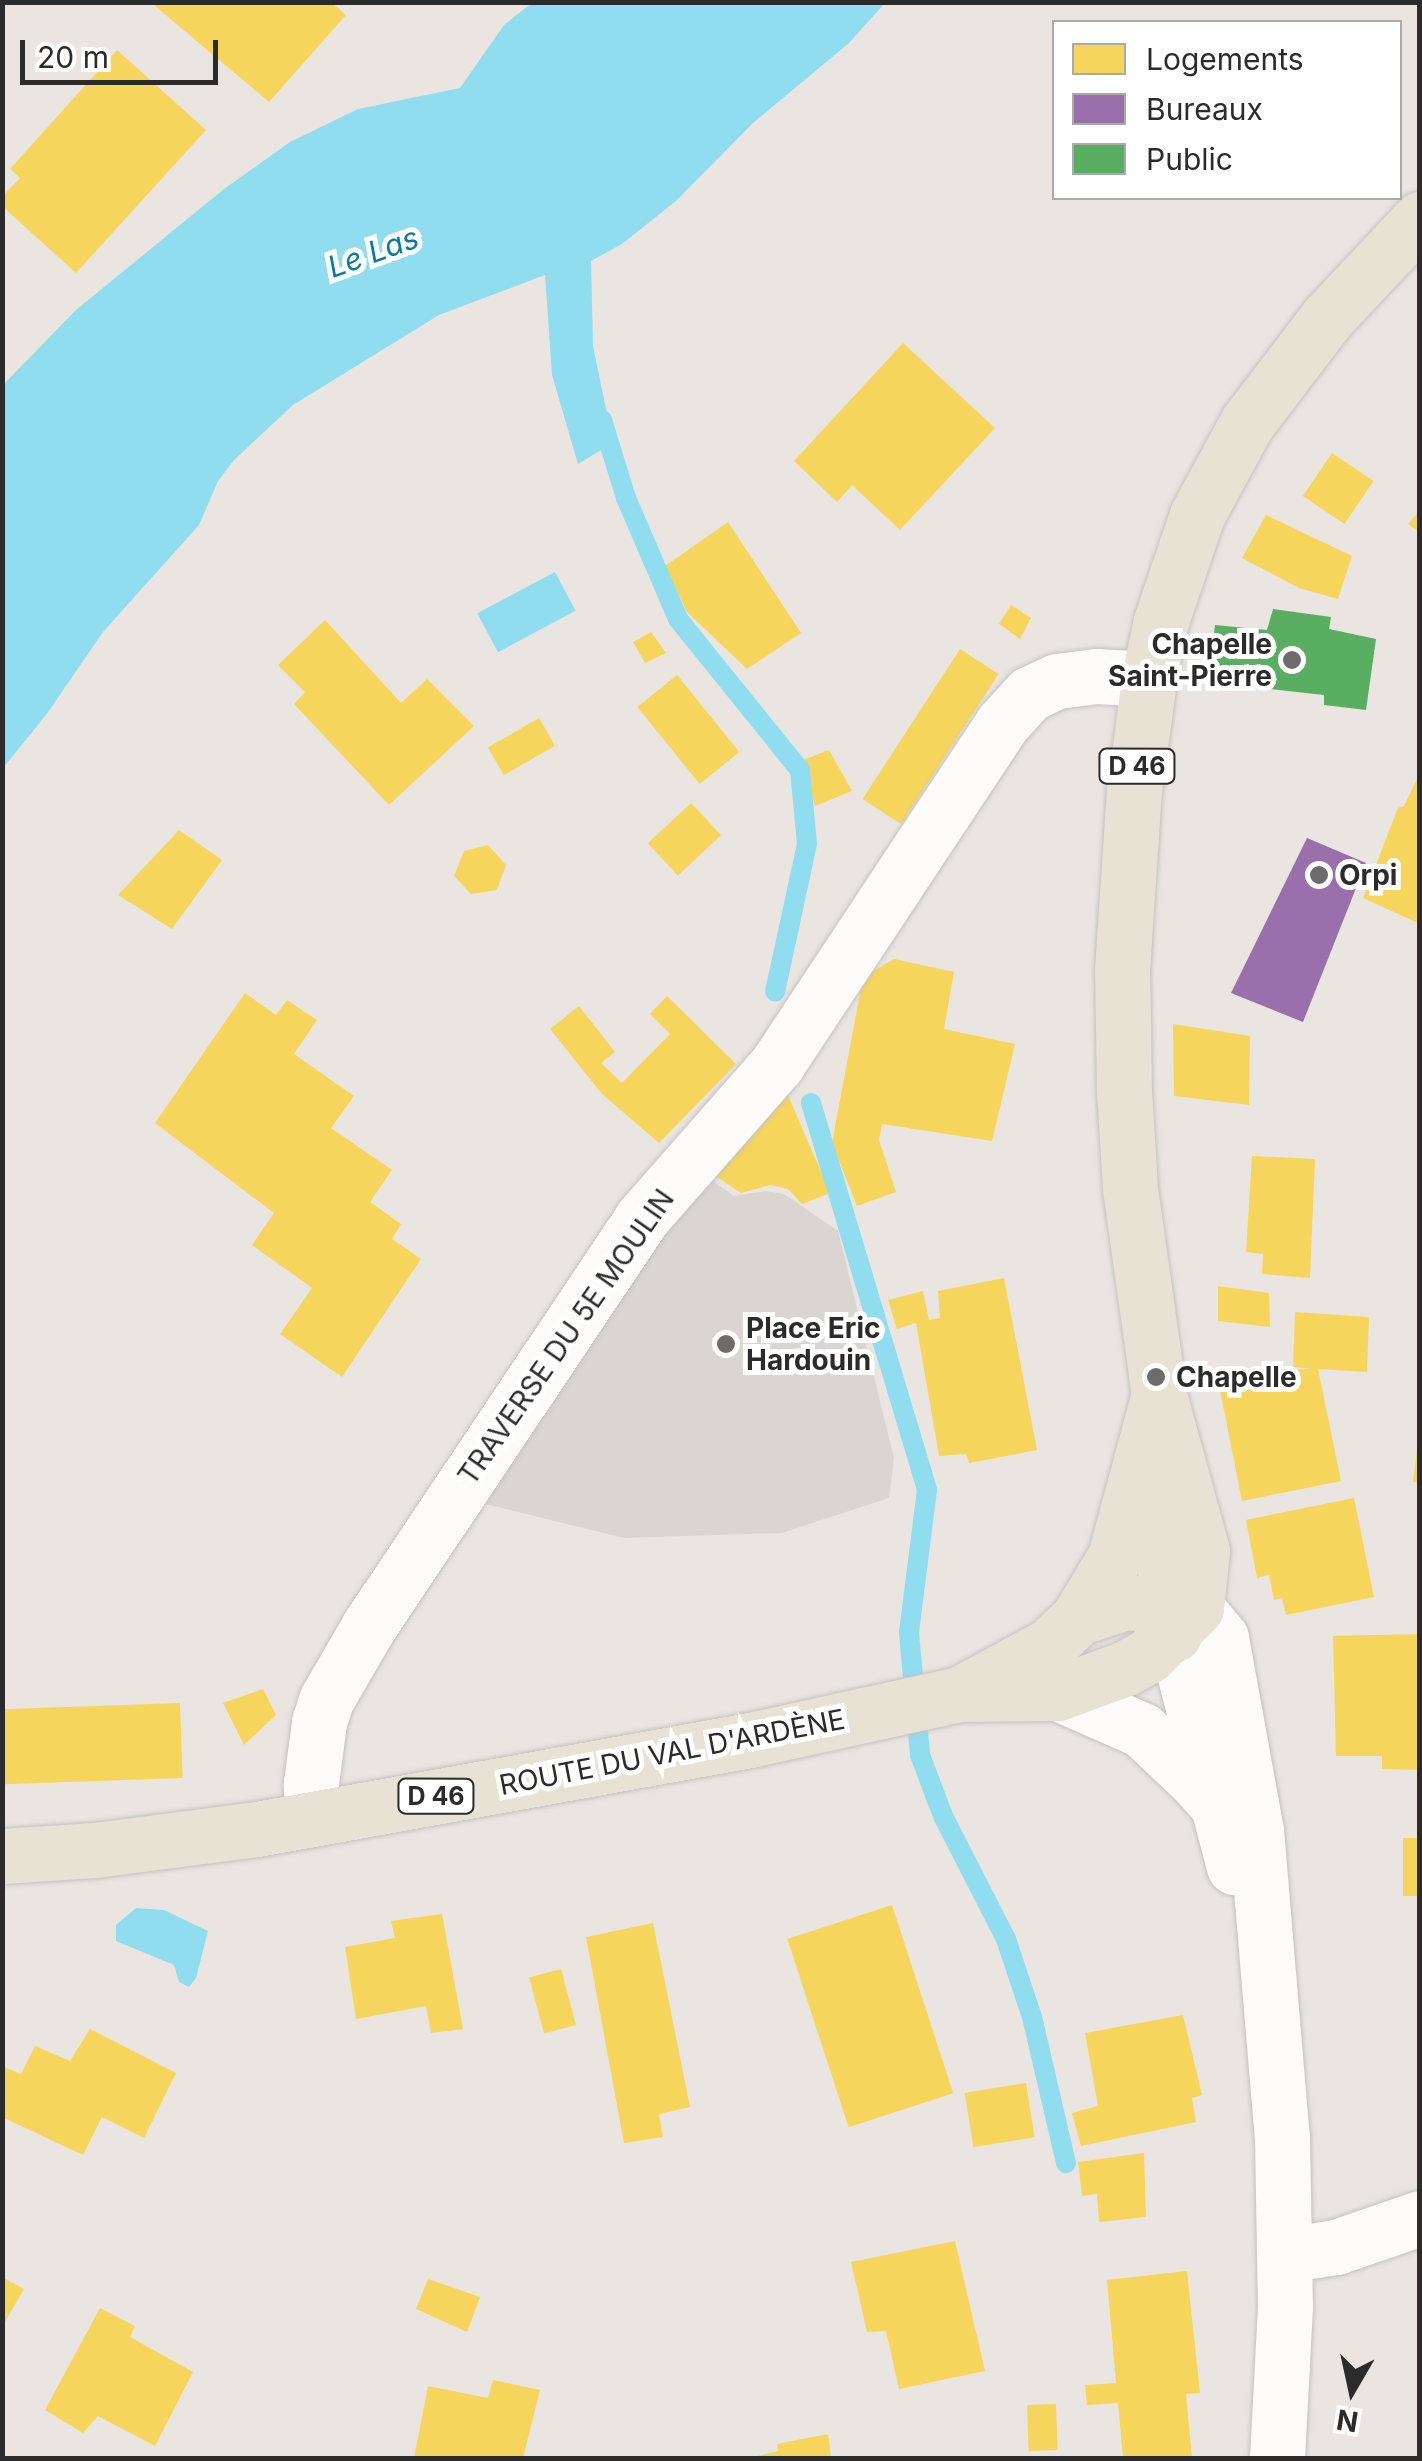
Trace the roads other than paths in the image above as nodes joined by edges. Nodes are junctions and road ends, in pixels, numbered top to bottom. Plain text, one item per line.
1 (1420, 219) edge
2 (1149, 680) junction
3 (1159, 1395) junction
4 (1148, 1449) junction
5 (1179, 1615) junction
6 (1078, 1618) junction
7 (1058, 1693) junction
8 (960, 1694) junction
9 (1218, 1806) junction
10 (312, 1819) junction
11 (2, 1856) edge
12 (1266, 1996) junction
13 (1420, 2218) edge
14 (1285, 2255) junction
15 (1277, 2458) edge

1 - 2 main road, D 46
2 - 3 main road, D 46
2 - 10 street, TRAVERSE DU 5E MOULIN
3 - 4 main road, D 46
3 - 5 main road, D 46
4 - 5 main road
4 - 6 main road, D 46
5 - 6 main road
5 - 7 main road, D 46
5 - 9 street
5 - 12 street
6 - 8 main road, D 46
7 - 8 main road, D 46
7 - 9 street
8 - 10 main road, ROUTE DU VAL D'ARDÈNE / D 46
9 - 12 street
10 - 11 main road, ROUTE DU VAL D'ARDÈNE / D 46
12 - 14 street
13 - 14 street
14 - 15 street

